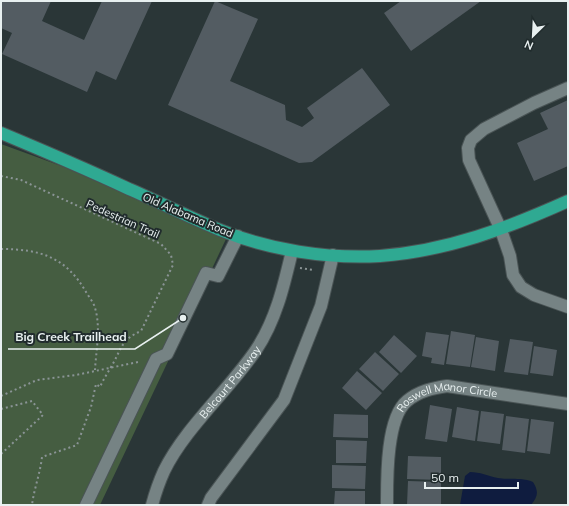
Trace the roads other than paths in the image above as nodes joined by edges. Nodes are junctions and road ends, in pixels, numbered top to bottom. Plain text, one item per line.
1 (568, 88) edge
2 (1, 133) edge
3 (568, 201) edge
4 (501, 230) junction
5 (238, 236) junction
6 (292, 251) junction
7 (333, 255) junction
8 (568, 308) edge
9 (568, 404) edge
10 (86, 505) edge
11 (152, 505) edge
12 (208, 505) edge
13 (387, 505) edge

1 - 4 street
2 - 5 main road, Old Alabama Road
3 - 4 main road, Old Alabama Road
4 - 7 main road, Old Alabama Road
4 - 8 street
5 - 6 main road, Old Alabama Road
5 - 10 street
6 - 7 main road, Old Alabama Road
6 - 11 street, Belcourt Parkway
7 - 12 street
9 - 13 street, Roswell Manor Circle

